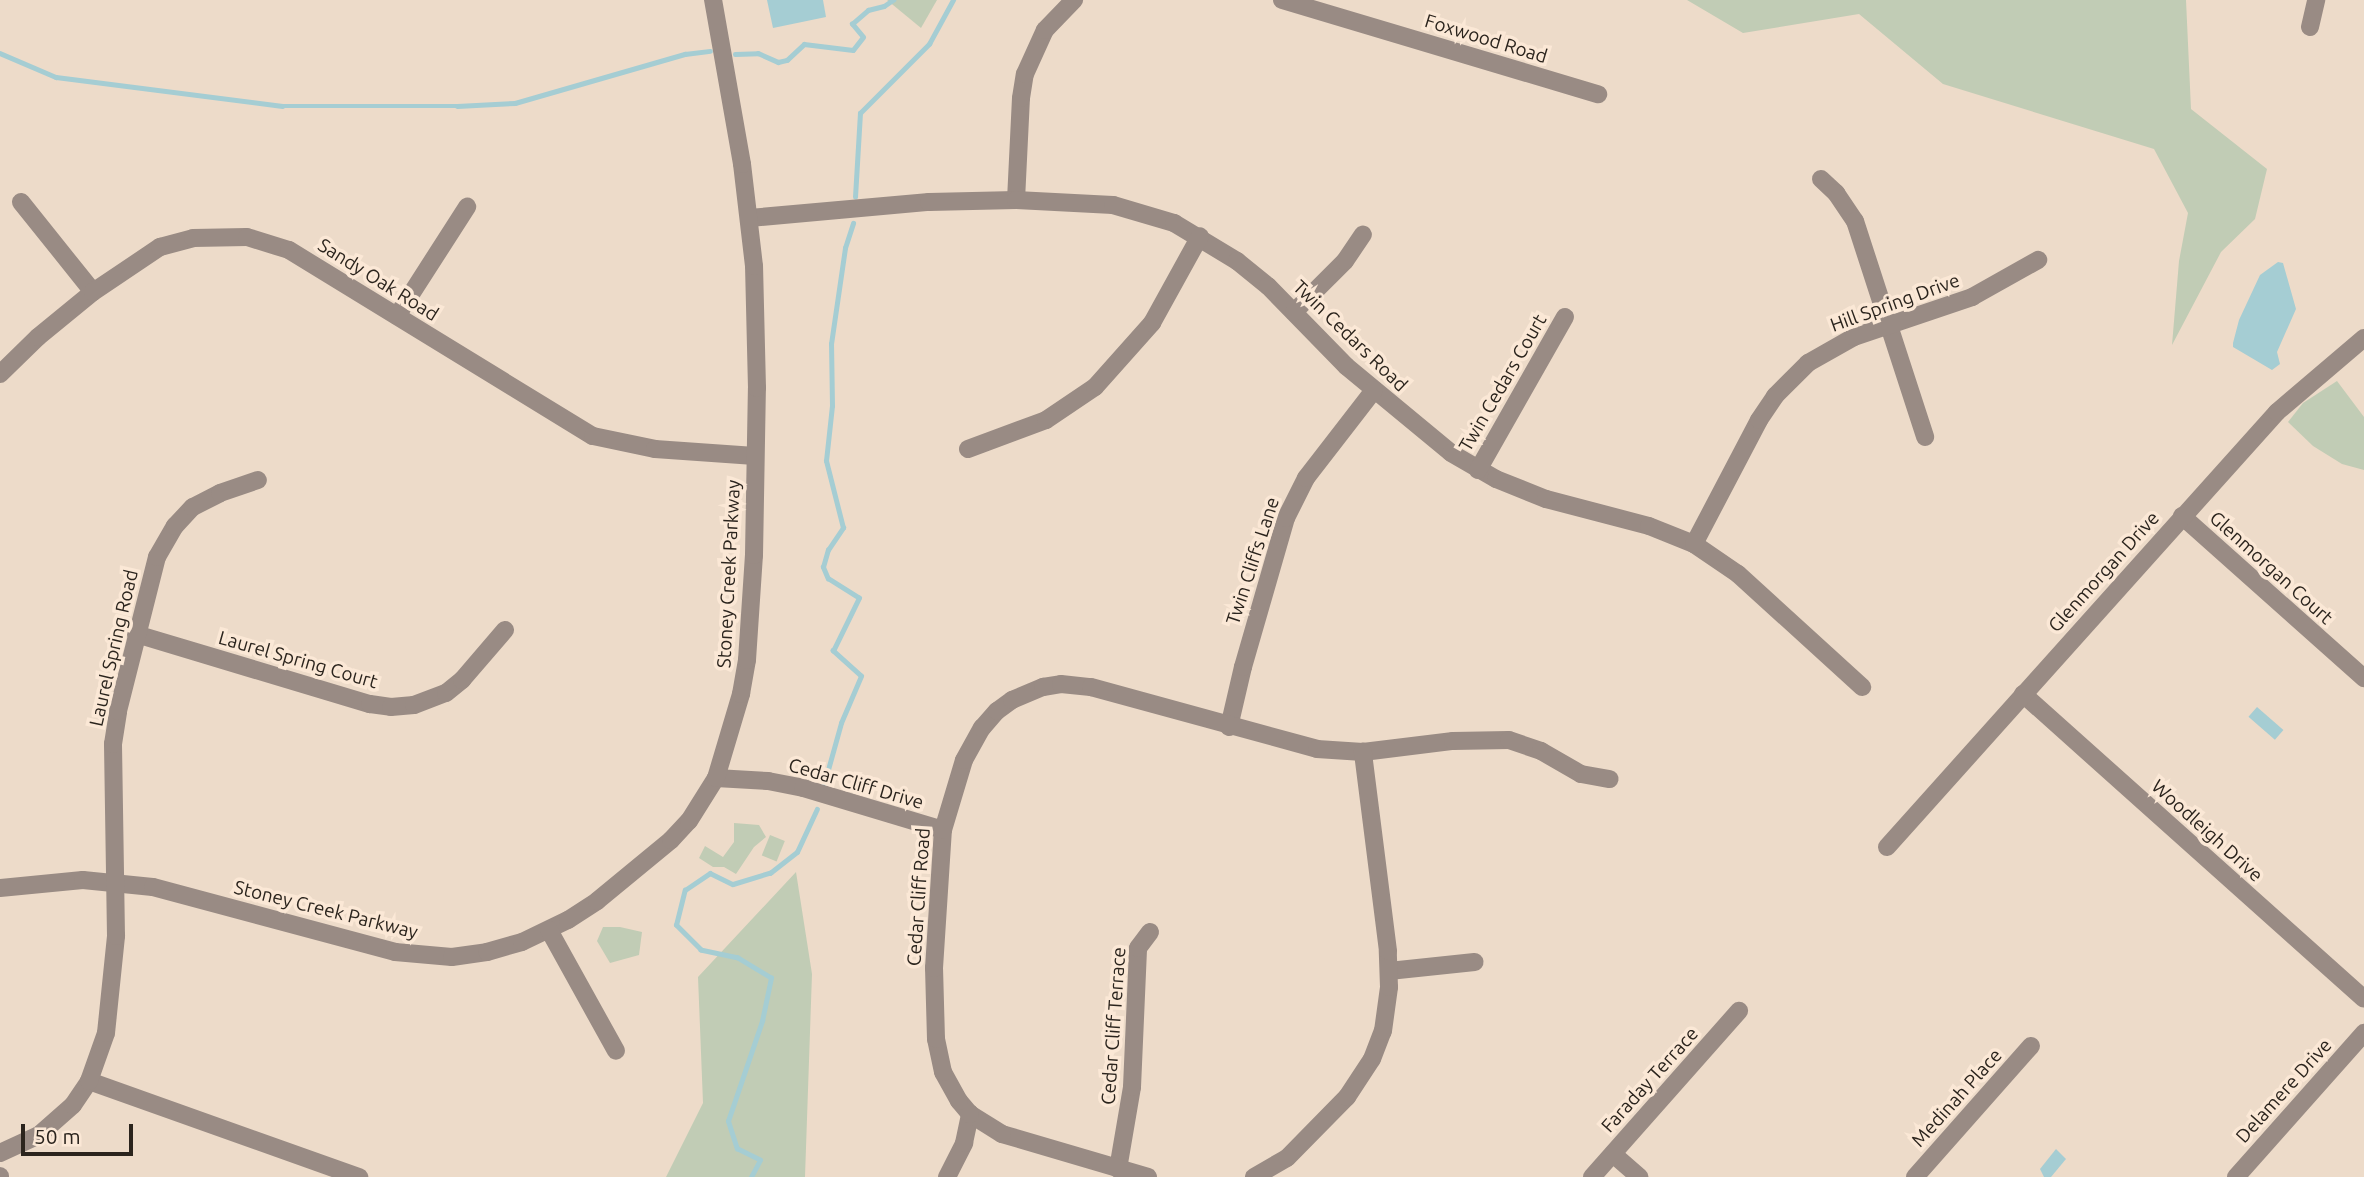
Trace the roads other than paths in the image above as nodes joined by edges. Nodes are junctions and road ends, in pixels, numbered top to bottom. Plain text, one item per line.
1 (713, 0) edge
2 (1074, 0) edge
3 (1282, 0) edge
4 (2316, 0) edge
5 (2310, 27) dead end
6 (1598, 94) dead end
7 (1821, 179) dead end
8 (1016, 200) junction
9 (21, 202) dead end
10 (467, 207) dead end
11 (749, 218) junction
12 (1363, 234) dead end
13 (1200, 236) junction
14 (2038, 260) dead end
15 (93, 292) junction
16 (1294, 312) junction
17 (397, 316) junction
18 (1564, 317) dead end
19 (1890, 326) junction
20 (2364, 338) edge
21 (0, 374) edge
22 (1374, 390) junction
23 (1925, 437) dead end
24 (968, 449) dead end
25 (755, 456) junction
26 (1478, 470) junction
27 (258, 480) dead end
28 (2182, 516) junction
29 (1694, 544) junction
30 (505, 630) dead end
31 (136, 634) junction
32 (2364, 678) edge
33 (1862, 687) dead end
34 (2023, 694) junction
35 (1229, 727) junction
36 (1363, 752) junction
37 (716, 778) junction
38 (1610, 779) dead end
39 (943, 830) junction
40 (1887, 847) dead end
41 (114, 882) junction
42 (0, 888) edge
43 (549, 930) junction
44 (1150, 932) dead end
45 (1475, 962) dead end
46 (1389, 971) junction
47 (2364, 999) edge
48 (1740, 1011) dead end
49 (2364, 1032) edge
50 (2032, 1046) dead end
51 (616, 1051) dead end
52 (89, 1081) junction
53 (970, 1114) junction
54 (0, 1153) edge
55 (1613, 1154) junction
56 (1118, 1169) junction
57 (359, 1177) edge
58 (947, 1177) edge
59 (1148, 1177) edge
60 (1254, 1177) edge
61 (1592, 1177) edge
62 (1639, 1177) edge
63 (1915, 1177) edge
64 (2236, 1177) edge

1 - 11 street, Stoney Creek Parkway
2 - 8 street
3 - 6 street, Foxwood Road
4 - 5 street
7 - 19 street
8 - 11 street, Twin Cedars Road
8 - 13 street, Twin Cedars Road
9 - 15 street
10 - 17 street
11 - 25 street, Stoney Creek Parkway
12 - 16 street
13 - 16 street, Twin Cedars Road
13 - 24 street
14 - 19 street, Hill Spring Drive
15 - 17 street, Sandy Oak Road
15 - 21 street, Sandy Oak Road
16 - 22 street, Twin Cedars Road
17 - 25 street, Sandy Oak Road
18 - 26 street, Twin Cedars Court
19 - 23 street
19 - 29 street, Hill Spring Drive
20 - 28 street, Glenmorgan Drive
22 - 26 street, Twin Cedars Road
22 - 35 street, Twin Cliffs Lane
25 - 37 street, Stoney Creek Parkway
26 - 29 street, Twin Cedars Road
27 - 31 street, Laurel Spring Road
28 - 32 street, Glenmorgan Court
28 - 34 street, Glenmorgan Drive
29 - 33 street, Twin Cedars Road
30 - 31 street, Laurel Spring Court
31 - 41 street, Laurel Spring Road
34 - 40 street, Glenmorgan Drive
34 - 47 street, Woodleigh Drive
35 - 36 street, Cedar Cliff Road
35 - 39 street, Cedar Cliff Road
36 - 38 street, Cedar Cliff Road
36 - 46 street
37 - 39 street, Cedar Cliff Drive
37 - 43 street, Stoney Creek Parkway
39 - 53 street, Cedar Cliff Road
41 - 42 street, Stoney Creek Parkway
41 - 43 street, Stoney Creek Parkway
41 - 52 street, Laurel Spring Road
43 - 51 street
44 - 56 street, Cedar Cliff Terrace
45 - 46 street
46 - 60 street
48 - 55 street, Faraday Terrace
49 - 64 street, Delamere Drive
50 - 63 street, Medinah Place
52 - 54 street, Laurel Spring Road
52 - 57 street
53 - 56 street, Cedar Cliff Road
53 - 58 street
55 - 61 street, Faraday Terrace
55 - 62 street
56 - 59 street, Cedar Cliff Road

